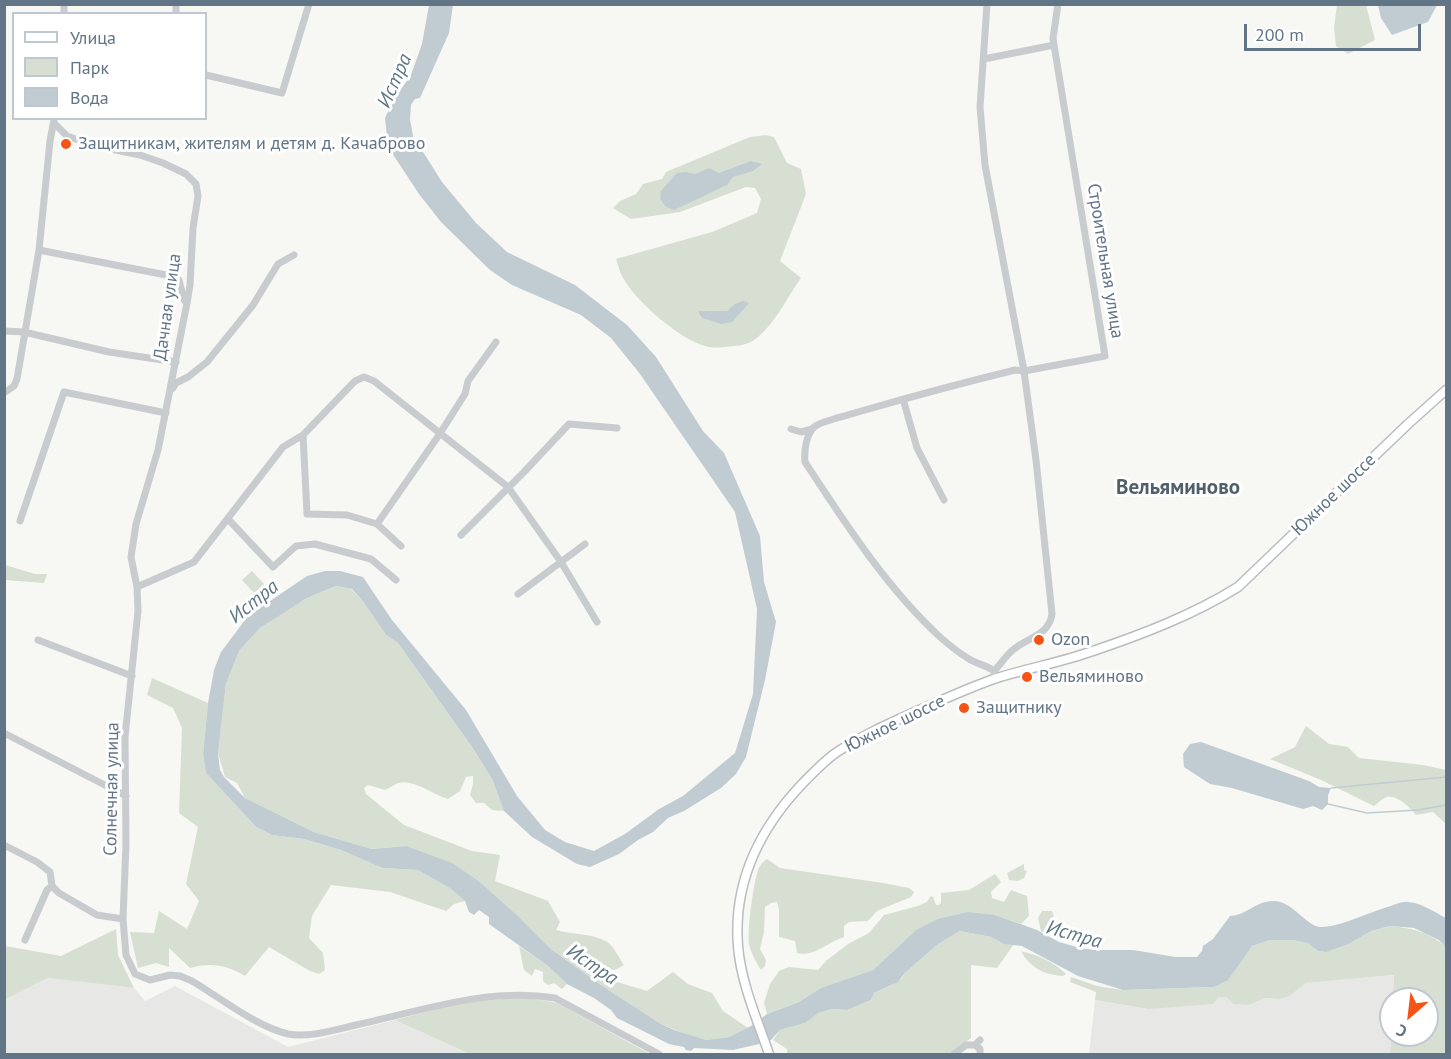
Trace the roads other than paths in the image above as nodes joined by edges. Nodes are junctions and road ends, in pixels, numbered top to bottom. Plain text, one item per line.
1 (309, 4) edge
2 (987, 4) edge
3 (1058, 4) edge
4 (1054, 45) junction
5 (984, 59) junction
6 (207, 75) edge
7 (54, 121) edge
8 (39, 250) junction
9 (294, 255) dead end
10 (187, 303) junction
11 (4, 331) edge
12 (24, 332) junction
13 (496, 342) dead end
14 (176, 362) junction
15 (1024, 371) junction
16 (171, 390) junction
17 (1446, 390) edge
18 (4, 393) edge
19 (903, 399) junction
20 (166, 413) junction
21 (617, 428) dead end
22 (791, 429) dead end
23 (812, 429) junction
24 (303, 435) junction
25 (439, 435) junction
26 (508, 488) junction
27 (944, 500) dead end
28 (228, 519) junction
29 (20, 521) dead end
30 (377, 524) junction
31 (461, 535) dead end
32 (585, 544) dead end
33 (402, 546) dead end
34 (561, 562) junction
35 (396, 580) dead end
36 (137, 587) junction
37 (518, 594) dead end
38 (597, 622) dead end
39 (38, 640) dead end
40 (995, 675) junction
41 (132, 676) junction
42 (4, 733) edge
43 (126, 796) junction
44 (4, 845) edge
45 (52, 886) junction
46 (123, 919) junction
47 (25, 940) dead end
48 (659, 1054) edge
49 (769, 1054) edge
50 (954, 1054) edge
51 (980, 1054) edge

1 - 6 street
2 - 5 street
3 - 4 street
4 - 5 street
4 - 15 street, Строительная улица
5 - 15 street
7 - 8 street
7 - 10 street, Дачная улица
8 - 10 street
8 - 12 street
9 - 16 street
10 - 14 street, Дачная улица
11 - 12 street
12 - 14 street
12 - 18 street
13 - 25 street
14 - 16 street, Дачная улица
15 - 19 street
15 - 40 street
16 - 20 street, Дачная улица
17 - 40 main road, Южное шоссе
19 - 23 street
19 - 27 street
20 - 29 street
20 - 36 street, Дачная улица
21 - 26 street
22 - 23 street
23 - 40 street
24 - 25 street
24 - 28 street
24 - 30 street
25 - 26 street
25 - 30 street
26 - 31 street
26 - 34 street
28 - 35 street
28 - 36 street
30 - 33 street
32 - 34 street
34 - 37 street
34 - 38 street
36 - 41 street, Солнечная улица
39 - 41 street
40 - 49 main road, Южное шоссе
41 - 43 street, Солнечная улица
42 - 43 street
43 - 46 street, Солнечная улица
44 - 45 street
45 - 46 street
45 - 47 street
46 - 48 street, Солнечная улица
50 - 51 street

